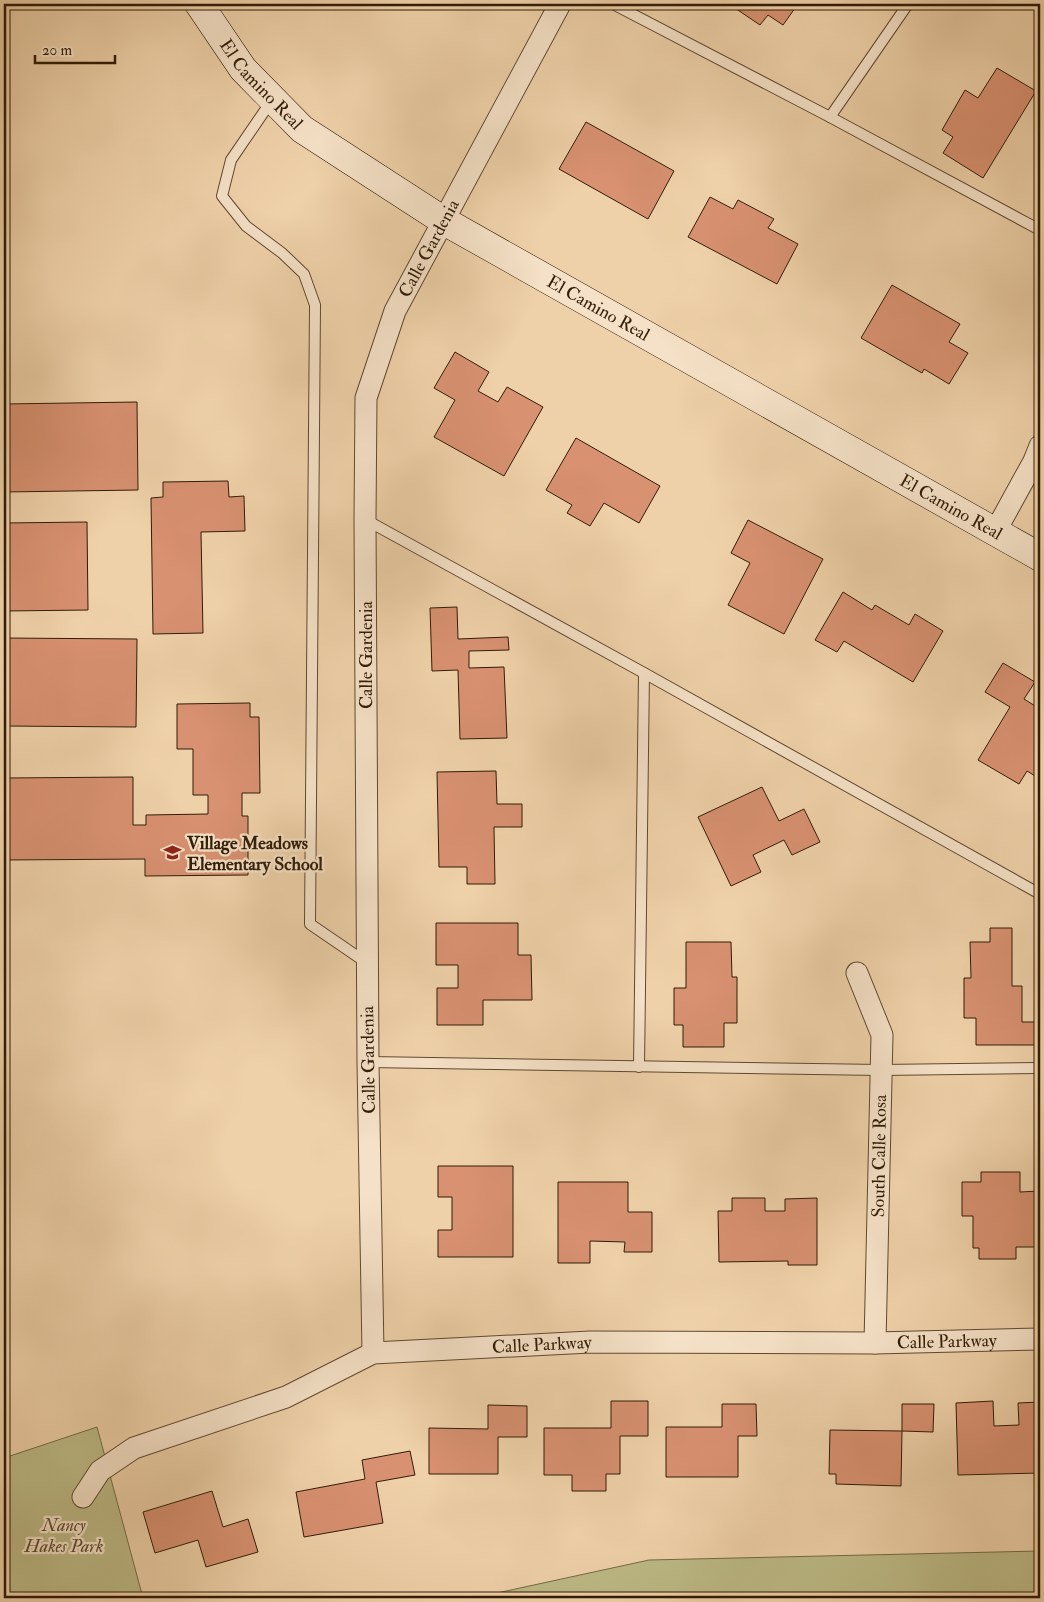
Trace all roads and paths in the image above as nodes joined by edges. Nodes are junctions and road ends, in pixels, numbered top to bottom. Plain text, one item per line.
1 (200, 4) edge
2 (560, 4) edge
3 (613, 4) edge
4 (908, 4) edge
5 (273, 99) junction
6 (830, 117) junction
7 (444, 221) junction
8 (1040, 230) edge
9 (1040, 446) edge
10 (365, 520) junction
11 (995, 532) junction
12 (1040, 557) edge
13 (644, 673) junction
14 (1040, 894) edge
15 (367, 963) junction
16 (856, 973) dead end
17 (368, 1062) junction
18 (639, 1067) junction
19 (1040, 1068) edge
20 (881, 1070) junction
21 (1040, 1339) edge
22 (876, 1343) junction
23 (373, 1353) junction
24 (83, 1497) dead end

1 - 5 street, El Camino Real
2 - 7 street, Calle Gardenia
3 - 6 lane
4 - 6 lane
5 - 7 street, El Camino Real
5 - 15 lane
6 - 8 lane
7 - 10 street, Calle Gardenia
7 - 11 street, El Camino Real
9 - 11 street
10 - 13 lane
10 - 15 street, Calle Gardenia
11 - 12 street, El Camino Real
13 - 14 lane
13 - 18 lane
15 - 17 street, Calle Gardenia
16 - 20 street, South Calle Rosa
17 - 18 lane
17 - 23 street, Calle Gardenia
18 - 20 lane
19 - 20 lane
20 - 22 street, South Calle Rosa
21 - 22 street, Calle Parkway
22 - 23 street, Calle Parkway
23 - 24 street, Calle Parkway

